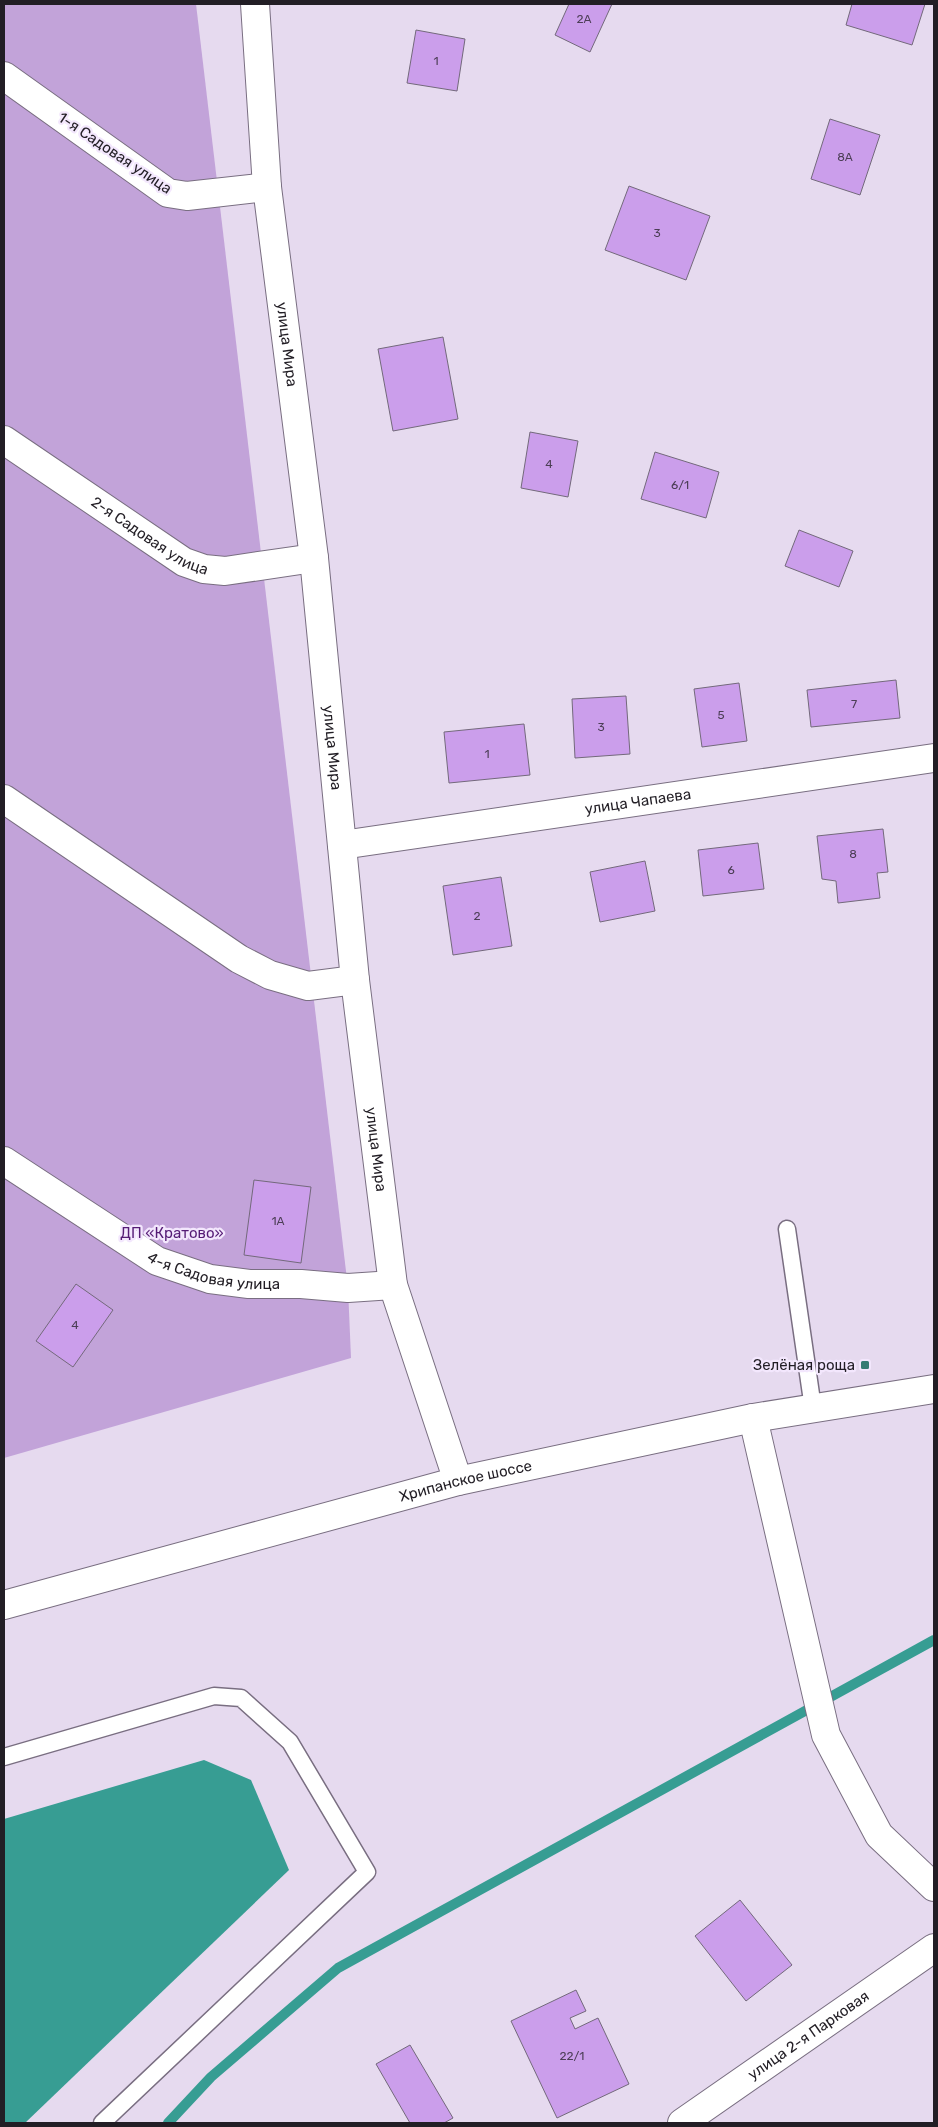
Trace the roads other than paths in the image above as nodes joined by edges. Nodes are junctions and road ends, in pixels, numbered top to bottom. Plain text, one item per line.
1 (255, 4) edge
2 (4, 76) edge
3 (267, 187) junction
4 (4, 440) edge
5 (314, 558) junction
6 (934, 758) edge
7 (4, 799) edge
8 (342, 845) junction
9 (355, 980) junction
10 (4, 1160) edge
11 (787, 1229) dead end
12 (393, 1285) junction
13 (934, 1389) edge
14 (813, 1408) junction
15 (753, 1418) junction
16 (458, 1481) junction
17 (4, 1605) edge
18 (4, 1757) edge
19 (934, 1887) edge
20 (934, 1948) edge
21 (102, 2123) edge
22 (682, 2123) edge

1 - 3 street, улица Мира
2 - 3 street, 1-я Садовая улица
3 - 5 street, улица Мира
4 - 5 street, 2-я Садовая улица
5 - 8 street, улица Мира
6 - 8 street, улица Чапаева
7 - 9 street
8 - 9 street, улица Мира
9 - 12 street, улица Мира
10 - 12 street, 4-я Садовая улица
11 - 14 lane
12 - 16 street, улица Мира
13 - 14 street, Хрипанское шоссе
14 - 15 street, Хрипанское шоссе
15 - 16 street, Хрипанское шоссе
15 - 19 street
16 - 17 street, Хрипанское шоссе
18 - 21 lane
20 - 22 street, улица 2-я Парковая

